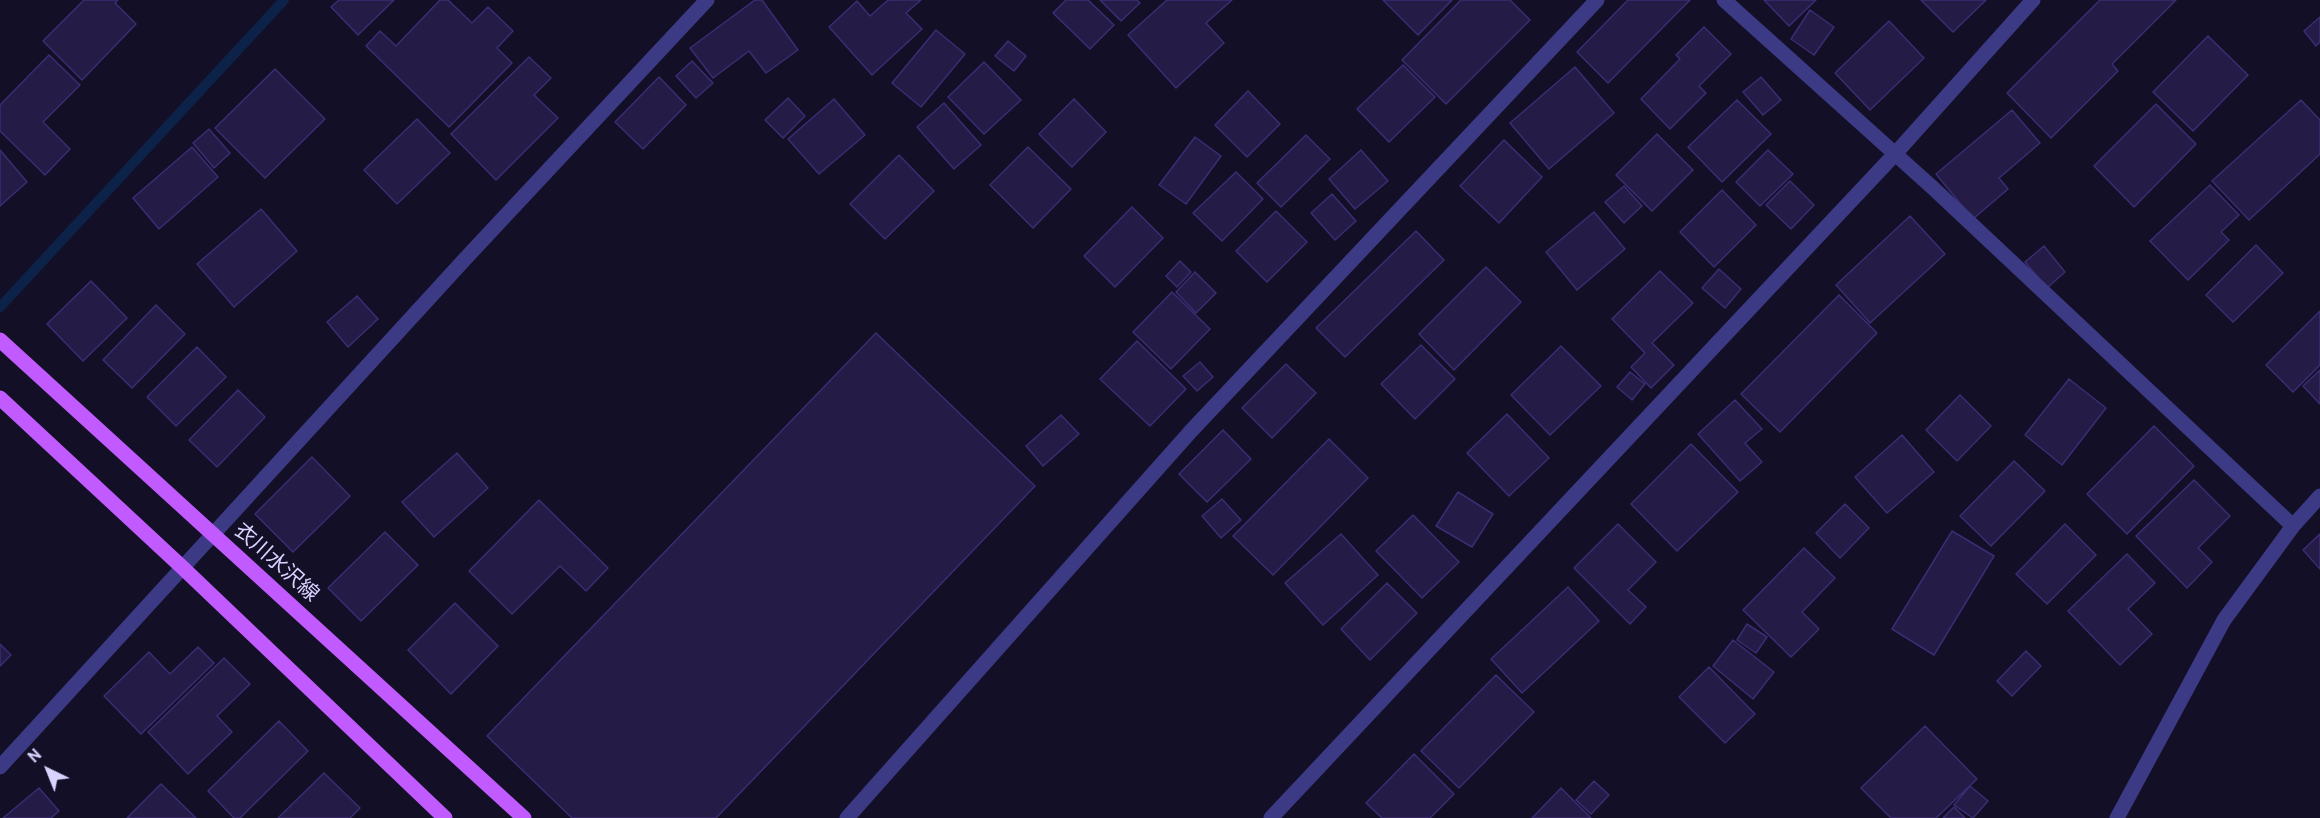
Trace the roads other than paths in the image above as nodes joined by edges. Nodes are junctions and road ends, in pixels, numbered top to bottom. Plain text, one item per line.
1 (707, 0) edge
2 (1597, 0) edge
3 (1724, 0) edge
4 (2033, 0) edge
5 (1895, 154) junction
6 (0, 340) edge
7 (0, 398) edge
8 (2320, 496) edge
9 (2293, 526) junction
10 (213, 536) junction
11 (183, 568) junction
12 (0, 768) edge
13 (445, 818) edge
14 (524, 818) edge
15 (847, 818) edge
16 (1271, 818) edge
17 (2117, 818) edge

1 - 10 street
2 - 15 street
3 - 5 street
4 - 5 street
5 - 9 street
5 - 16 street
6 - 10 main road, 衣川水沢線
7 - 11 main road
8 - 9 street
9 - 17 street
10 - 11 street
10 - 14 main road, 衣川水沢線
11 - 12 street
11 - 13 main road

